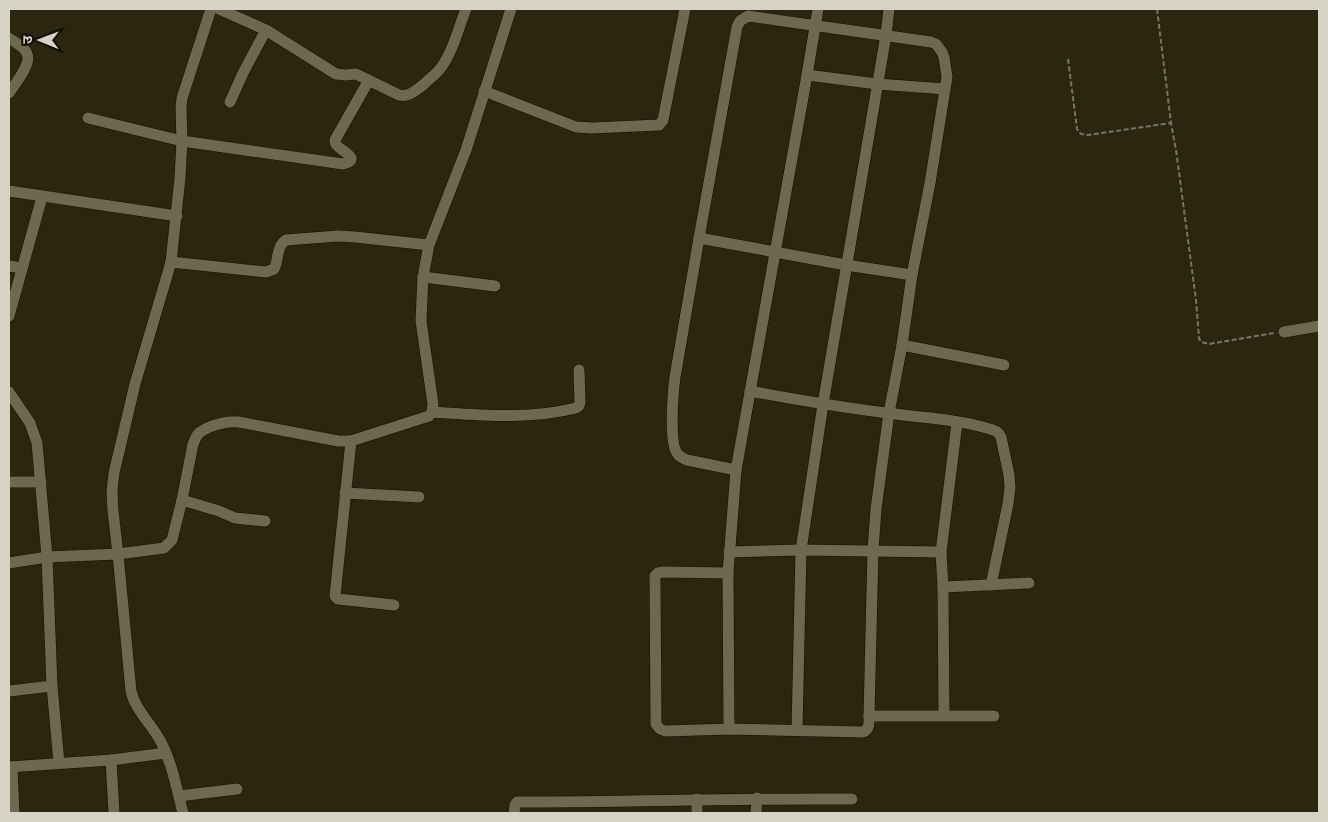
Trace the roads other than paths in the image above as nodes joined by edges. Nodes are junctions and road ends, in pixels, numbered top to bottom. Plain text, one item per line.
1 (211, 9) edge
2 (219, 9) edge
3 (466, 9) edge
4 (511, 9) edge
5 (686, 9) edge
6 (818, 9) edge
7 (889, 9) edge
8 (815, 25) junction
9 (266, 30) junction
10 (886, 35) junction
11 (9, 38) edge
12 (807, 76) junction
13 (369, 80) junction
14 (877, 84) junction
15 (946, 89) junction
16 (484, 91) junction
17 (9, 93) edge
18 (230, 102) dead end
19 (88, 118) dead end
20 (182, 141) junction
21 (9, 192) edge
22 (42, 196) junction
23 (177, 216) junction
24 (699, 238) junction
25 (429, 245) junction
26 (775, 252) junction
27 (171, 262) junction
28 (846, 265) junction
29 (9, 266) edge
30 (22, 268) junction
31 (912, 275) junction
32 (423, 277) junction
33 (495, 286) dead end
34 (9, 316) edge
35 (1319, 326) edge
36 (1284, 332) road end
37 (902, 345) junction
38 (1004, 365) dead end
39 (579, 370) dead end
40 (750, 391) junction
41 (9, 392) edge
42 (823, 404) junction
43 (432, 412) junction
44 (889, 413) junction
45 (957, 423) junction
46 (350, 441) junction
47 (736, 470) junction
48 (9, 482) edge
49 (41, 482) junction
50 (345, 493) junction
51 (419, 497) dead end
52 (182, 500) junction
53 (265, 521) dead end
54 (801, 550) junction
55 (873, 550) junction
56 (729, 552) junction
57 (941, 552) junction
58 (118, 554) junction
59 (47, 557) junction
60 (9, 563) edge
61 (728, 572) junction
62 (1029, 583) dead end
63 (991, 586) junction
64 (943, 587) junction
65 (394, 605) dead end
66 (52, 686) junction
67 (9, 691) edge
68 (869, 716) junction
69 (944, 716) junction
70 (994, 716) dead end
71 (729, 729) junction
72 (797, 730) junction
73 (166, 753) junction
74 (111, 760) junction
75 (59, 763) junction
76 (11, 767) edge
77 (237, 789) dead end
78 (179, 796) junction
79 (756, 798) junction
80 (697, 799) junction
81 (852, 799) dead end
82 (638, 807) edge
83 (582, 808) edge
84 (14, 813) edge
85 (114, 813) edge
86 (183, 813) edge
87 (514, 813) edge
88 (697, 813) edge
89 (756, 813) edge

1 - 20 street
2 - 9 street
3 - 13 street
4 - 16 street
5 - 16 street
6 - 8 street
7 - 10 street
8 - 10 street
8 - 12 street
8 - 24 street
9 - 13 street
9 - 18 street
10 - 14 street
10 - 15 street
11 - 17 street
12 - 14 street
12 - 26 street
13 - 20 street
14 - 15 street
14 - 28 street
15 - 31 street
16 - 25 street
19 - 20 street
20 - 23 street
21 - 22 street
22 - 23 street
22 - 30 street
23 - 27 street
24 - 26 street
24 - 47 street
25 - 27 street
25 - 32 street
26 - 28 street
26 - 40 street
27 - 58 street
28 - 31 street
28 - 42 street
29 - 30 street
30 - 34 street
31 - 37 street
32 - 33 street
32 - 43 street
35 - 36 street
37 - 38 street
37 - 44 street
39 - 43 street
40 - 42 street
40 - 47 street
41 - 49 street
42 - 44 street
42 - 54 street
43 - 46 street
44 - 45 street
44 - 55 street
45 - 57 street
45 - 63 street
46 - 50 street
46 - 52 street
47 - 56 street
48 - 49 street
49 - 59 street
50 - 51 street
50 - 65 street
52 - 53 street
52 - 58 street
54 - 55 street
54 - 56 street
54 - 72 street
55 - 57 street
55 - 68 street
56 - 61 street
57 - 64 street
58 - 59 street
58 - 73 street
59 - 60 street
59 - 66 street
61 - 71 street
61 - 71 street
62 - 63 street
63 - 64 street
64 - 69 street
66 - 67 street
66 - 75 street
68 - 69 street
68 - 72 street
69 - 70 street
71 - 72 street
73 - 74 street
73 - 78 street
74 - 75 street
74 - 85 street
75 - 76 street
76 - 84 street
77 - 78 street
78 - 86 street
79 - 80 street
79 - 81 street
79 - 89 street
80 - 82 street
80 - 88 street
82 - 83 street
83 - 87 street

